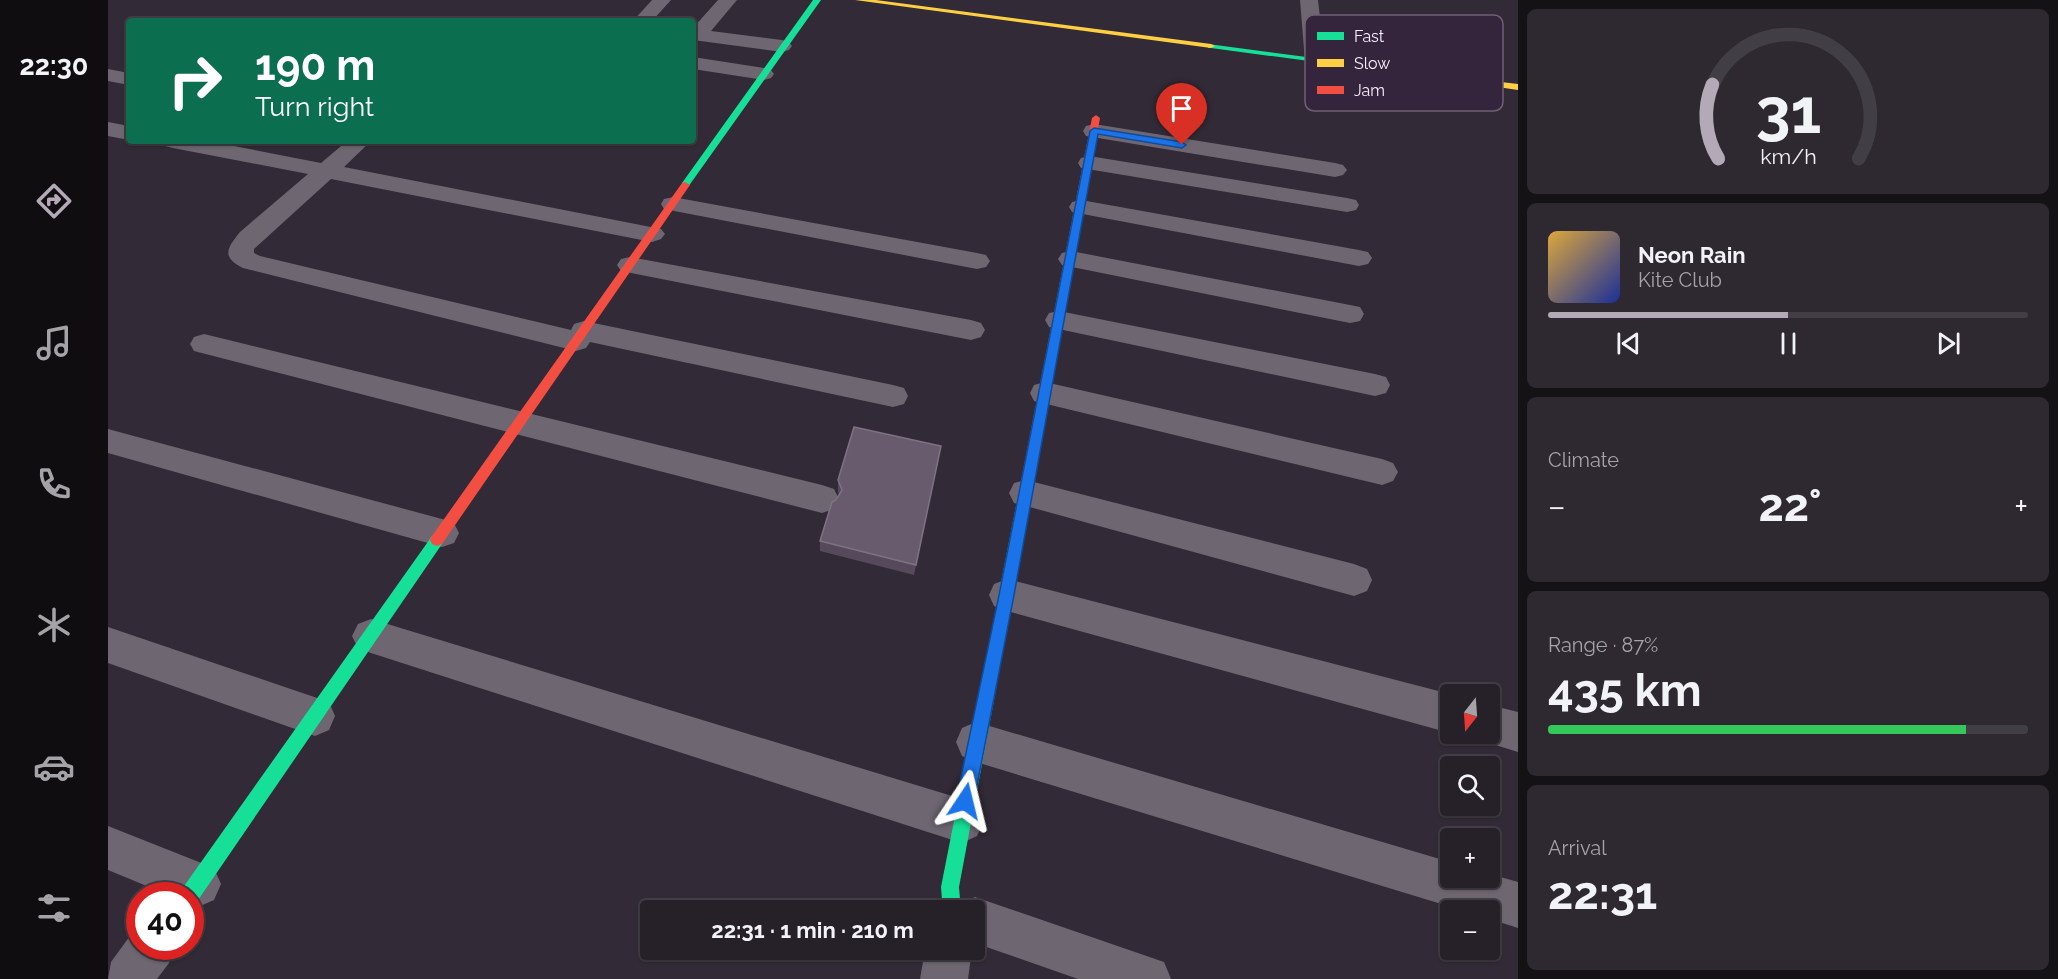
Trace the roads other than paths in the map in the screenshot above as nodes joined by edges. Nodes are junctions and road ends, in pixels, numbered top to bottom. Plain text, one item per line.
1 (662, 0) edge
2 (728, 0) edge
3 (816, 0) edge
4 (859, 0) edge
5 (1309, 0) edge
6 (1310, 15) edge
7 (645, 18) edge
8 (696, 33) edge
9 (696, 34) edge
10 (782, 46) junction
11 (1305, 60) edge
12 (696, 63) edge
13 (764, 74) junction
14 (108, 75) edge
15 (126, 78) edge
16 (1503, 85) edge
17 (1518, 87) edge
18 (1095, 124) joint
19 (108, 129) edge
20 (126, 132) edge
21 (189, 144) edge
22 (357, 144) edge
23 (1089, 163) junction
24 (327, 170) junction
25 (1335, 170) dead end
26 (673, 204) junction
27 (1347, 205) dead end
28 (1081, 207) junction
29 (652, 234) junction
30 (1359, 258) dead end
31 (1071, 259) junction
32 (977, 261) dead end
33 (630, 265) junction
34 (1350, 314) dead end
35 (1059, 320) junction
36 (971, 330) dead end
37 (580, 336) junction
38 (204, 344) dead end
39 (1375, 385) dead end
40 (1044, 393) junction
41 (893, 396) dead end
42 (520, 421) junction
43 (108, 441) edge
44 (1382, 472) dead end
45 (1026, 494) junction
46 (822, 499) dead end
47 (442, 533) junction
48 (1354, 580) dead end
49 (1007, 595) junction
50 (371, 636) junction
51 (108, 645) edge
52 (1440, 711) edge
53 (315, 716) junction
54 (1500, 727) edge
55 (1518, 732) edge
56 (976, 742) junction
57 (962, 821) junction
58 (108, 848) edge
59 (178, 882) edge
60 (200, 882) edge
61 (951, 900) edge
62 (1518, 905) edge
63 (985, 923) edge
64 (142, 960) edge
65 (947, 960) edge
66 (128, 979) edge
67 (944, 979) edge
68 (1147, 979) edge

1 - 7 street
2 - 8 street
3 - 10 street
4 - 11 street
5 - 6 street
9 - 10 street
10 - 13 street
12 - 13 street
13 - 26 street
14 - 15 street
16 - 17 street
18 - 23 street
18 - 25 street
19 - 20 street
21 - 24 street
22 - 24 street
23 - 27 street
23 - 28 street
24 - 29 street
24 - 37 street
26 - 29 street
26 - 32 street
28 - 30 street
28 - 31 street
29 - 33 street
31 - 34 street
31 - 35 street
33 - 36 street
33 - 37 street
35 - 39 street
35 - 40 street
37 - 41 street
37 - 42 street
38 - 42 street
40 - 44 street
40 - 45 street
42 - 46 street
42 - 47 street
43 - 47 street
45 - 48 street
45 - 49 street
47 - 50 street
49 - 52 street
49 - 56 street
50 - 53 street
50 - 57 street
51 - 53 street
53 - 60 street
54 - 55 street
56 - 57 street
56 - 62 street
57 - 61 street
58 - 59 street
63 - 68 street
64 - 66 street
65 - 67 street

